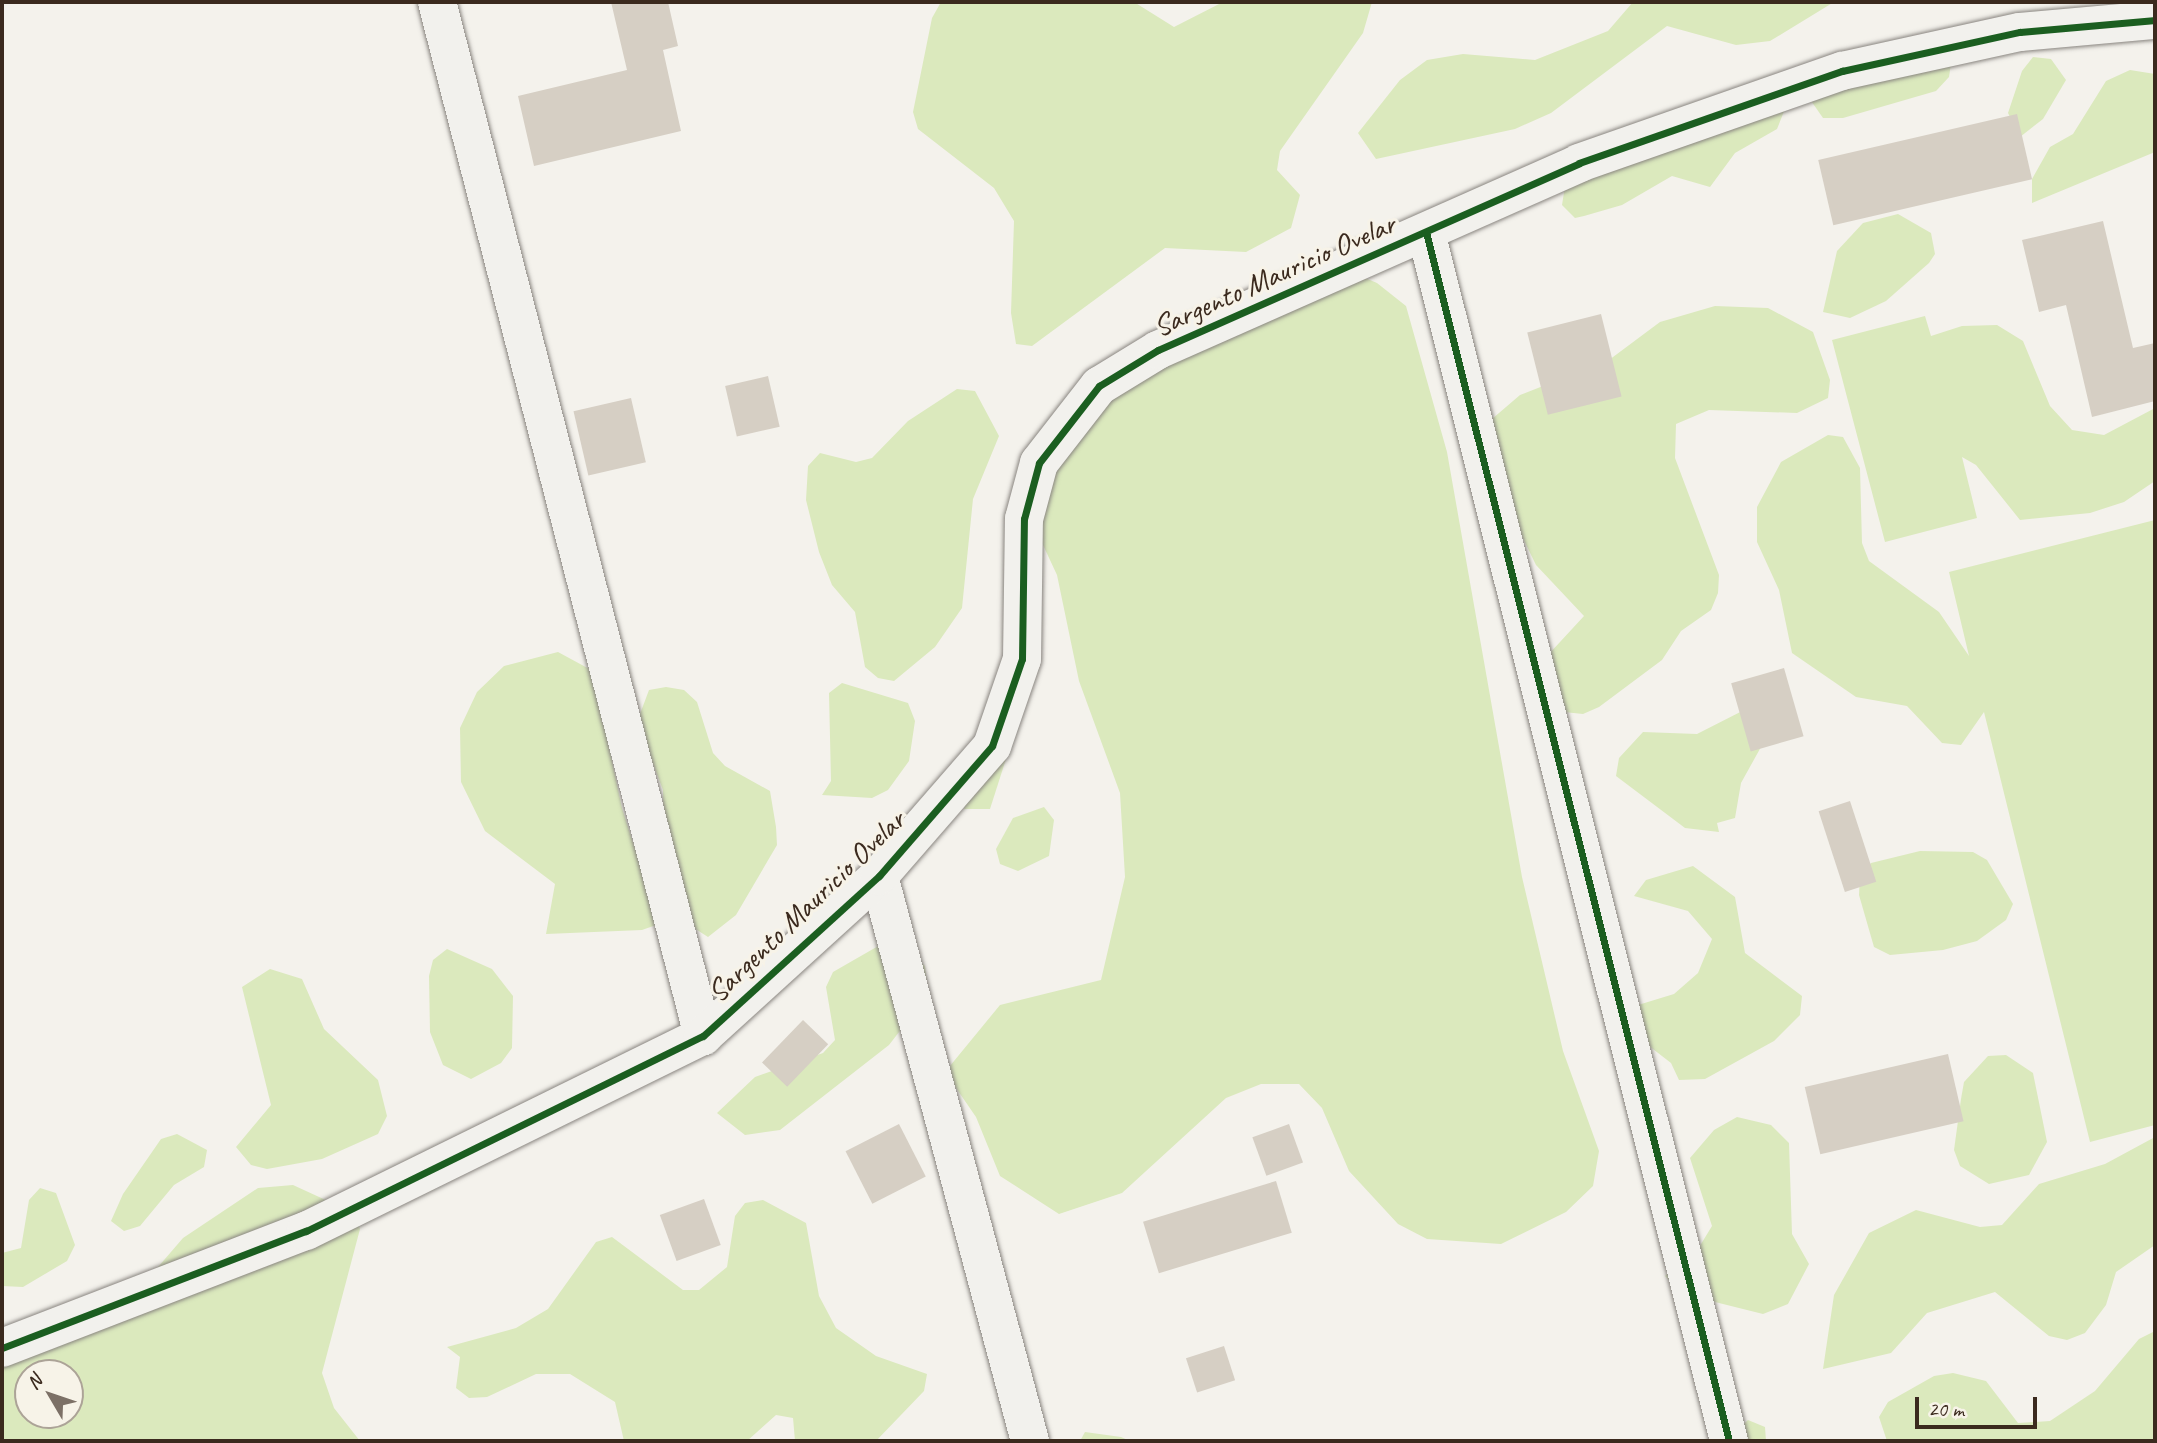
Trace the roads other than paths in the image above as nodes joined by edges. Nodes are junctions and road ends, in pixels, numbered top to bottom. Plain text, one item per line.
1 (437, 2) edge
2 (2155, 20) edge
3 (1426, 232) junction
4 (879, 876) junction
5 (703, 1036) junction
6 (2, 1348) edge
7 (1030, 1441) edge
8 (1729, 1441) edge

1 - 5 street
2 - 3 street, Sargento Mauricio Ovelar
3 - 4 street, Sargento Mauricio Ovelar
3 - 8 street
4 - 5 street, Sargento Mauricio Ovelar
4 - 7 street
5 - 6 street, Sargento Mauricio Ovelar

